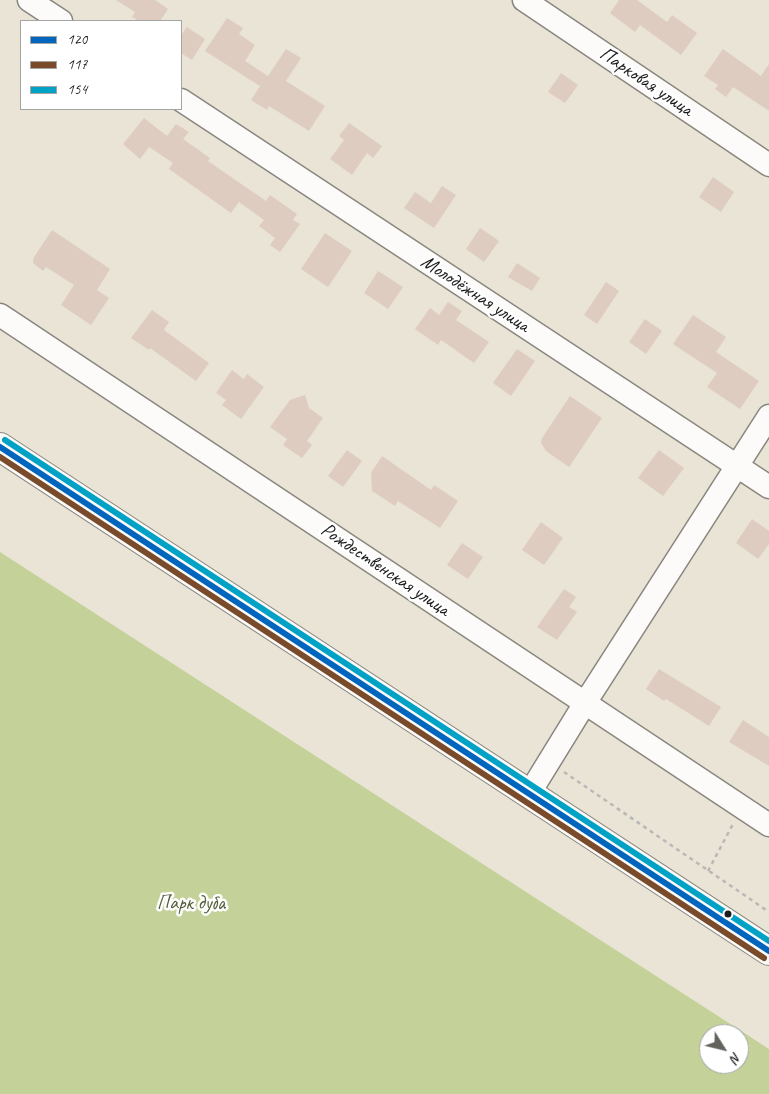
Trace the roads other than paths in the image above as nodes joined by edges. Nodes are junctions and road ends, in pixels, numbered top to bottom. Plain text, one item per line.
1 (29, 0) edge
2 (524, 0) edge
3 (59, 20) edge
4 (182, 101) edge
5 (769, 165) edge
6 (0, 315) edge
7 (769, 416) edge
8 (0, 447) edge
9 (736, 466) junction
10 (769, 487) edge
11 (585, 703) junction
12 (529, 794) junction
13 (769, 825) edge
14 (769, 951) edge

1 - 3 street
2 - 5 street, Парковая улица
4 - 9 street, Молодёжная улица
6 - 11 street, Рождественская улица
7 - 9 street
8 - 12 main road
9 - 10 street, Молодёжная улица
9 - 11 street
11 - 12 street
11 - 13 street, Рождественская улица
12 - 14 main road

